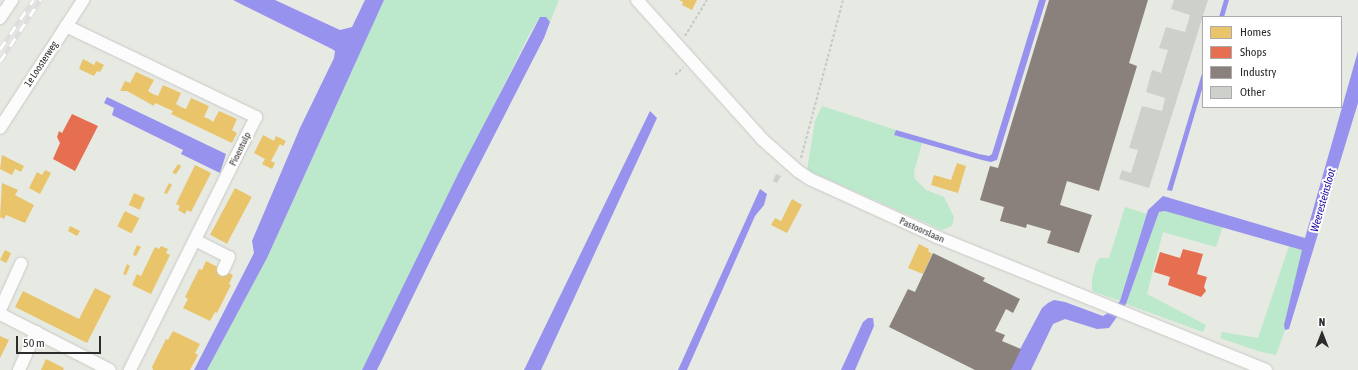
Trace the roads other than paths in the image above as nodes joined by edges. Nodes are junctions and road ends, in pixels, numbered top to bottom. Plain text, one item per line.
1 (12, 0) edge
2 (82, 0) edge
3 (637, 0) edge
4 (0, 18) edge
5 (66, 26) junction
6 (0, 128) edge
7 (195, 240) junction
8 (21, 264) dead end
9 (223, 270) dead end
10 (0, 310) edge
11 (0, 314) edge
12 (36, 332) junction
13 (18, 370) edge
14 (110, 370) edge
15 (130, 370) edge
16 (1266, 370) edge

1 - 4 street
2 - 5 street, 1e Loosterweg
3 - 16 street, Pastoorslaan
5 - 6 street, 1e Loosterweg
5 - 7 street, Pioentulp
7 - 9 street
7 - 15 street, Pioentulp
8 - 10 street
11 - 12 street
12 - 13 street
12 - 14 street

